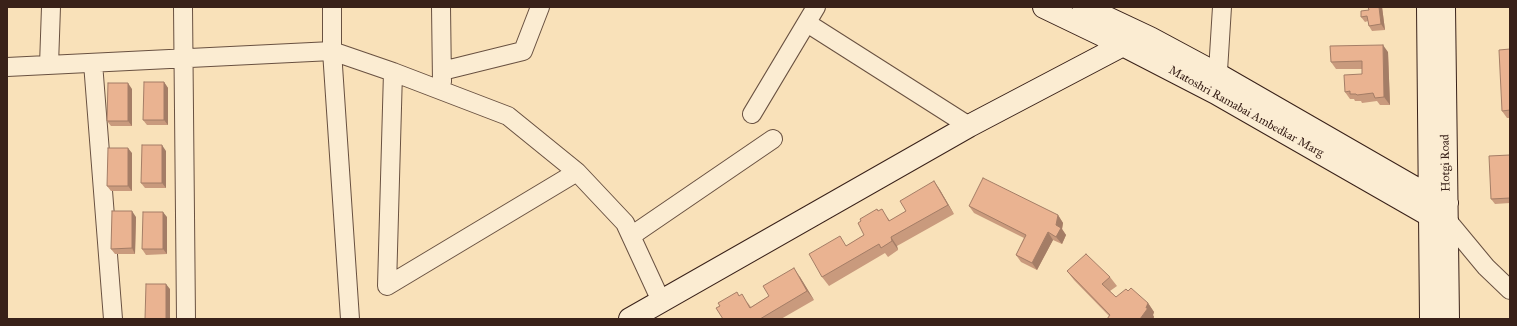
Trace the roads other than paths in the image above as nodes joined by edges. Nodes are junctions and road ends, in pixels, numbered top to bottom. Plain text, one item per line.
1 (52, 7) edge
2 (183, 7) edge
3 (332, 7) edge
4 (441, 7) edge
5 (540, 7) edge
6 (816, 7) edge
7 (1044, 7) edge
8 (1084, 7) edge
9 (1222, 7) edge
10 (1428, 7) edge
11 (1444, 7) edge
12 (807, 23) junction
13 (1123, 45) junction
14 (332, 51) junction
15 (182, 58) junction
16 (93, 63) junction
17 (49, 65) junction
18 (7, 67) edge
19 (393, 72) junction
20 (442, 72) junction
21 (1217, 84) junction
22 (442, 91) junction
23 (752, 114) dead end
24 (969, 126) junction
25 (773, 139) dead end
26 (577, 172) junction
27 (1438, 209) junction
28 (631, 236) junction
29 (1510, 290) edge
30 (661, 301) junction
31 (113, 319) edge
32 (186, 319) edge
33 (350, 319) edge
34 (630, 319) edge
35 (1431, 319) edge
36 (1448, 319) edge

1 - 17 street
2 - 15 street
3 - 14 street
4 - 20 street
5 - 20 street
6 - 12 street
7 - 13 street, Matoshri Ramabai Ambedkar Marg
8 - 21 street
9 - 21 street
10 - 27 street, Hotgi Road
11 - 27 street, Hotgi Road
12 - 23 street
12 - 24 street
13 - 21 street, Matoshri Ramabai Ambedkar Marg
13 - 24 street
14 - 15 street
14 - 19 street
14 - 33 street
15 - 16 street
15 - 32 street
16 - 17 street
16 - 31 street
17 - 18 street
19 - 22 street
19 - 26 street
20 - 22 street
21 - 27 street, Matoshri Ramabai Ambedkar Marg
22 - 26 street
24 - 30 street
25 - 28 street
26 - 28 street
27 - 29 street
27 - 35 street, Hotgi Road
27 - 36 street, Hotgi Road
28 - 30 street
30 - 34 street

